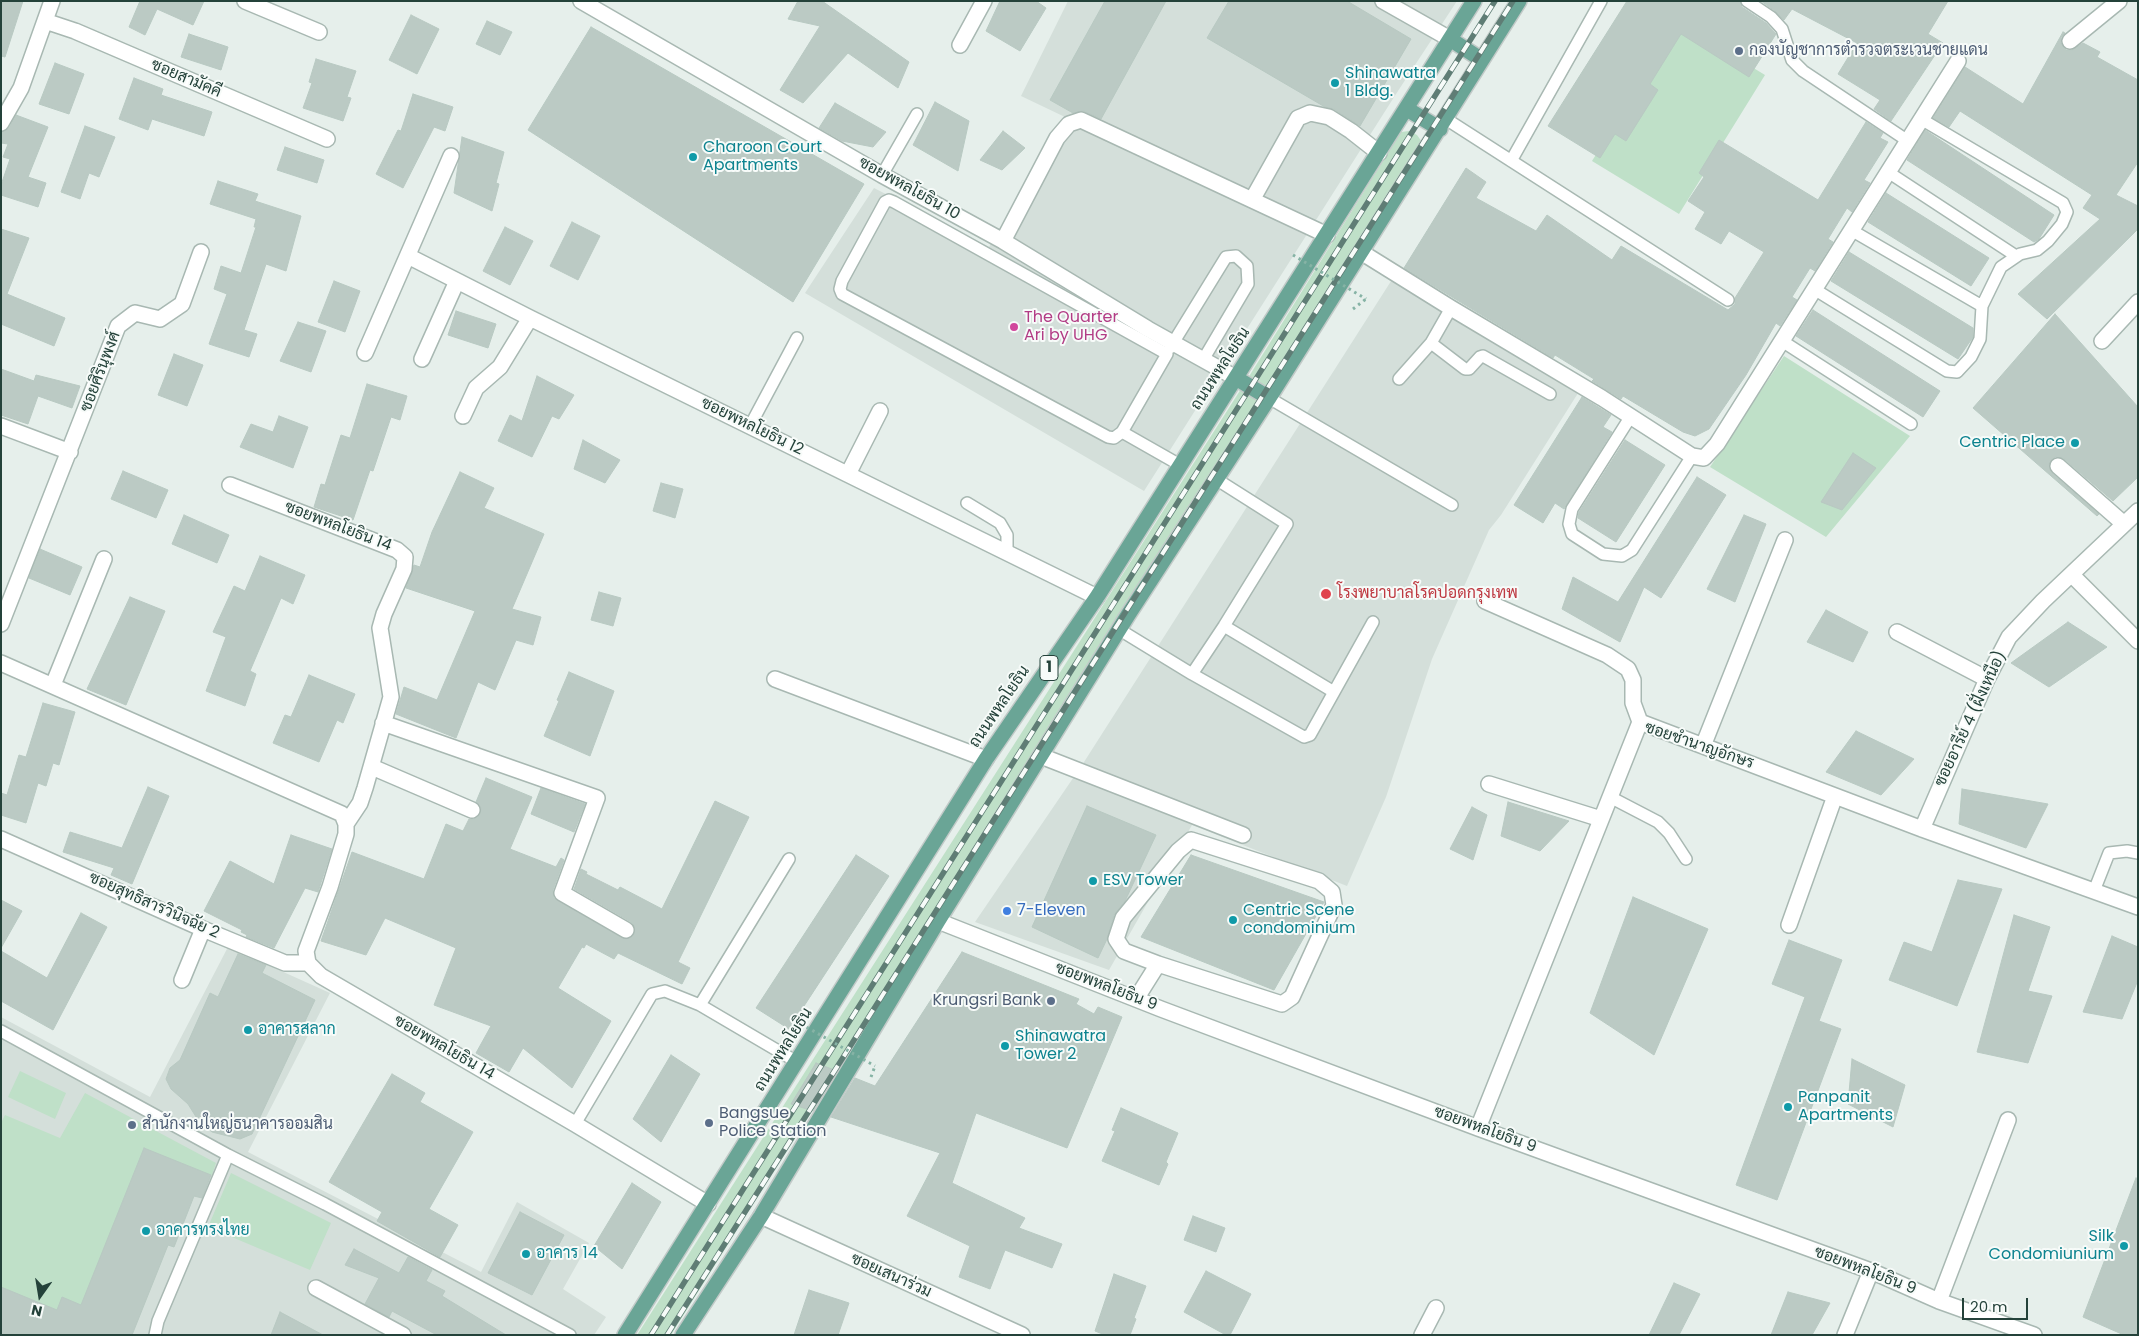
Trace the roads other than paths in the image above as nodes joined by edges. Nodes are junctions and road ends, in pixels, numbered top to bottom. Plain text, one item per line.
1 (52, 1) edge
2 (245, 1) edge
3 (581, 1) edge
4 (984, 1) edge
5 (1383, 1) edge
6 (1474, 1) edge
7 (1519, 1) edge
8 (1601, 1) edge
9 (1747, 1) edge
10 (2119, 1) edge
11 (44, 20) junction
12 (319, 32) dead end
13 (1450, 39) junction
14 (2070, 41) dead end
15 (960, 45) dead end
16 (1482, 60) junction
17 (1958, 61) dead end
18 (1408, 108) junction
19 (917, 114) dead end
20 (1921, 119) junction
21 (1, 123) edge
22 (1443, 124) junction
23 (327, 138) dead end
24 (1908, 141) junction
25 (1379, 153) junction
26 (451, 156) dead end
27 (1511, 160) junction
28 (1888, 172) junction
29 (882, 175) junction
30 (1252, 200) junction
31 (1852, 230) junction
32 (1327, 235) junction
33 (1003, 241) junction
34 (201, 252) dead end
35 (1361, 252) junction
36 (408, 256) junction
37 (2016, 256) junction
38 (457, 281) junction
39 (1814, 289) junction
40 (1728, 300) dead end
41 (2138, 302) edge
42 (1982, 306) junction
43 (1451, 308) junction
44 (530, 318) junction
45 (797, 338) dead end
46 (1782, 341) junction
47 (2102, 341) dead end
48 (1431, 343) junction
49 (1170, 349) junction
50 (365, 353) dead end
51 (422, 360) dead end
52 (1203, 360) junction
53 (1236, 378) junction
54 (1399, 379) dead end
55 (1550, 394) dead end
56 (1269, 398) junction
57 (880, 410) dead end
58 (463, 416) dead end
59 (1632, 416) junction
60 (1911, 424) dead end
61 (1, 426) edge
62 (750, 426) junction
63 (1122, 432) junction
64 (70, 452) junction
65 (1692, 456) junction
66 (1180, 465) junction
67 (2058, 466) dead end
68 (848, 474) junction
69 (1216, 479) junction
70 (230, 485) dead end
71 (967, 503) dead end
72 (1452, 505) dead end
73 (2138, 511) edge
74 (2124, 524) junction
75 (1785, 540) dead end
76 (1007, 552) junction
77 (104, 559) dead end
78 (2072, 575) junction
79 (1097, 597) junction
80 (1486, 600) dead end
81 (1373, 622) dead end
82 (1, 624) edge
83 (1224, 626) junction
84 (1120, 630) junction
85 (1897, 632) dead end
86 (2138, 640) edge
87 (1, 663) edge
88 (1192, 674) junction
89 (776, 679) dead end
90 (1986, 679) junction
91 (53, 686) junction
92 (1334, 692) junction
93 (1640, 722) junction
94 (383, 723) junction
95 (1703, 746) junction
96 (1041, 756) junction
97 (986, 759) junction
98 (372, 767) junction
99 (1488, 784) dead end
100 (1610, 796) junction
101 (1835, 796) junction
102 (472, 810) dead end
103 (1602, 819) junction
104 (346, 824) junction
105 (1922, 829) junction
106 (1243, 835) dead end
107 (1, 839) edge
108 (2138, 853) edge
109 (789, 859) dead end
110 (1686, 859) dead end
111 (2094, 891) junction
112 (2138, 907) edge
113 (938, 922) junction
114 (1790, 925) dead end
115 (203, 929) junction
116 (626, 930) dead end
117 (308, 963) junction
118 (1158, 964) junction
119 (182, 980) dead end
120 (1136, 999) junction
121 (700, 1005) junction
122 (1, 1031) edge
123 (797, 1062) junction
124 (2008, 1120) dead end
125 (576, 1124) junction
126 (1478, 1128) junction
127 (228, 1155) junction
128 (708, 1204) junction
129 (760, 1216) junction
130 (1871, 1271) junction
131 (316, 1288) dead end
132 (1939, 1300) junction
133 (1436, 1308) dead end
134 (155, 1335) edge
135 (403, 1335) edge
136 (570, 1335) edge
137 (625, 1335) edge
138 (683, 1335) edge
139 (1022, 1335) edge
140 (1422, 1335) edge
141 (1845, 1335) edge
142 (2034, 1335) edge

1 - 11 street
2 - 12 street
3 - 29 street, ซอยพหลโยธิน 10
4 - 15 street
5 - 13 street
6 - 13 main road, ถนนพหลโยธิน / 1
7 - 16 main road
8 - 27 lane
9 - 24 lane
10 - 14 street
11 - 21 street
11 - 23 street, ซอยสามัคคี
13 - 16 main road
13 - 18 main road, ถนนพหลโยธิน / 1
16 - 22 main road
17 - 20 street
18 - 22 main road
18 - 25 main road, ถนนพหลโยธิน / 1
19 - 29 lane
20 - 24 street
20 - 37 lane
22 - 27 lane
22 - 35 main road
24 - 28 street
25 - 30 street
25 - 32 main road, ถนนพหลโยธิน / 1
26 - 36 street
27 - 40 lane
28 - 31 street
28 - 37 lane
29 - 33 street, ซอยพหลโยธิน 10
30 - 32 street
30 - 33 street
31 - 39 street
31 - 42 lane
32 - 53 main road, ถนนพหลโยธิน / 1
33 - 49 street, ซอยพหลโยธิน 10
34 - 64 street, ซอยศิรินุพงศ์
35 - 43 street
35 - 56 main road
36 - 38 street, ซอยพหลโยธิน 12
36 - 50 street
37 - 42 lane
38 - 44 street, ซอยพหลโยธิน 12
38 - 51 street
39 - 42 lane
39 - 46 street
41 - 47 street
43 - 48 lane
43 - 59 street
44 - 58 street
44 - 62 street, ซอยพหลโยธิน 12
45 - 62 lane
46 - 60 lane
46 - 65 street
48 - 54 lane
48 - 55 lane
49 - 52 street, ซอยพหลโยธิน 10
49 - 52 lane
49 - 63 lane
49 - 63 lane
52 - 53 street, ซอยพหลโยธิน 10
53 - 56 main road
53 - 66 main road, ถนนพหลโยธิน / 1
56 - 69 main road
56 - 72 lane
57 - 68 street
59 - 65 street
59 - 65 lane
61 - 64 street
62 - 68 street, ซอยพหลโยธิน 12
63 - 66 lane
64 - 82 street, ซอยศิรินุพงศ์
66 - 79 main road, ถนนพหลโยธิน / 1
67 - 74 street
68 - 76 street, ซอยพหลโยธิน 12
69 - 83 lane
69 - 84 main road
70 - 94 street, ซอยพหลโยธิน 14
71 - 76 lane
73 - 74 street, ซอยอารีย์ 4 (ฝั่งเหนือ)
74 - 78 street, ซอยอารีย์ 4 (ฝั่งเหนือ)
75 - 95 street
76 - 79 street, ซอยพหลโยธิน 12
77 - 91 street
78 - 86 street
78 - 90 street, ซอยอารีย์ 4 (ฝั่งเหนือ)
79 - 97 main road, ถนนพหลโยธิน / 1
80 - 93 street
81 - 92 lane
83 - 88 lane
83 - 92 lane
84 - 88 lane
84 - 96 main road
85 - 90 street
87 - 91 street
88 - 92 lane
89 - 97 street
90 - 105 street, ซอยอารีย์ 4 (ฝั่งเหนือ)
91 - 104 street
93 - 95 street, ซอยชำนาญอักษร
93 - 100 street, ซอยชำนาญอักษร
94 - 98 street, ซอยพหลโยธิน 14
94 - 116 street
95 - 101 street, ซอยชำนาญอักษร
96 - 106 street
96 - 113 main road
97 - 123 main road, ถนนพหลโยธิน / 1
98 - 102 street
98 - 104 street, ซอยพหลโยธิน 14
99 - 103 street
100 - 103 street, ซอยชำนาญอักษร
100 - 110 lane
101 - 105 street, ซอยชำนาญอักษร
101 - 114 street
103 - 126 street, ซอยชำนาญอักษร
104 - 117 street, ซอยพหลโยธิน 14
105 - 111 street, ซอยชำนาญอักษร
107 - 115 street, ซอยสุทธิสารวินิจฉัย 2
108 - 111 lane
109 - 121 lane
111 - 112 street, ซอยชำนาญอักษร
113 - 120 street, ซอยพหลโยธิน 9
113 - 129 main road
115 - 117 street, ซอยสุทธิสารวินิจฉัย 2
115 - 119 street
117 - 125 street, ซอยพหลโยธิน 14
118 - 118 street
118 - 120 street
120 - 126 street, ซอยพหลโยธิน 9
121 - 123 lane
121 - 125 lane
122 - 127 lane
123 - 128 main road, ถนนพหลโยธิน / 1
124 - 132 street
125 - 128 street, ซอยพหลโยธิน 14
126 - 130 street, ซอยพหลโยธิน 9
127 - 134 lane
127 - 136 lane
128 - 137 main road, ถนนพหลโยธิน / 1
129 - 138 main road
129 - 139 street, ซอยเสนาร่วม
130 - 132 street, ซอยพหลโยธิน 9
130 - 141 street
131 - 135 street
132 - 142 street, ซอยพหลโยธิน 9
133 - 140 street

